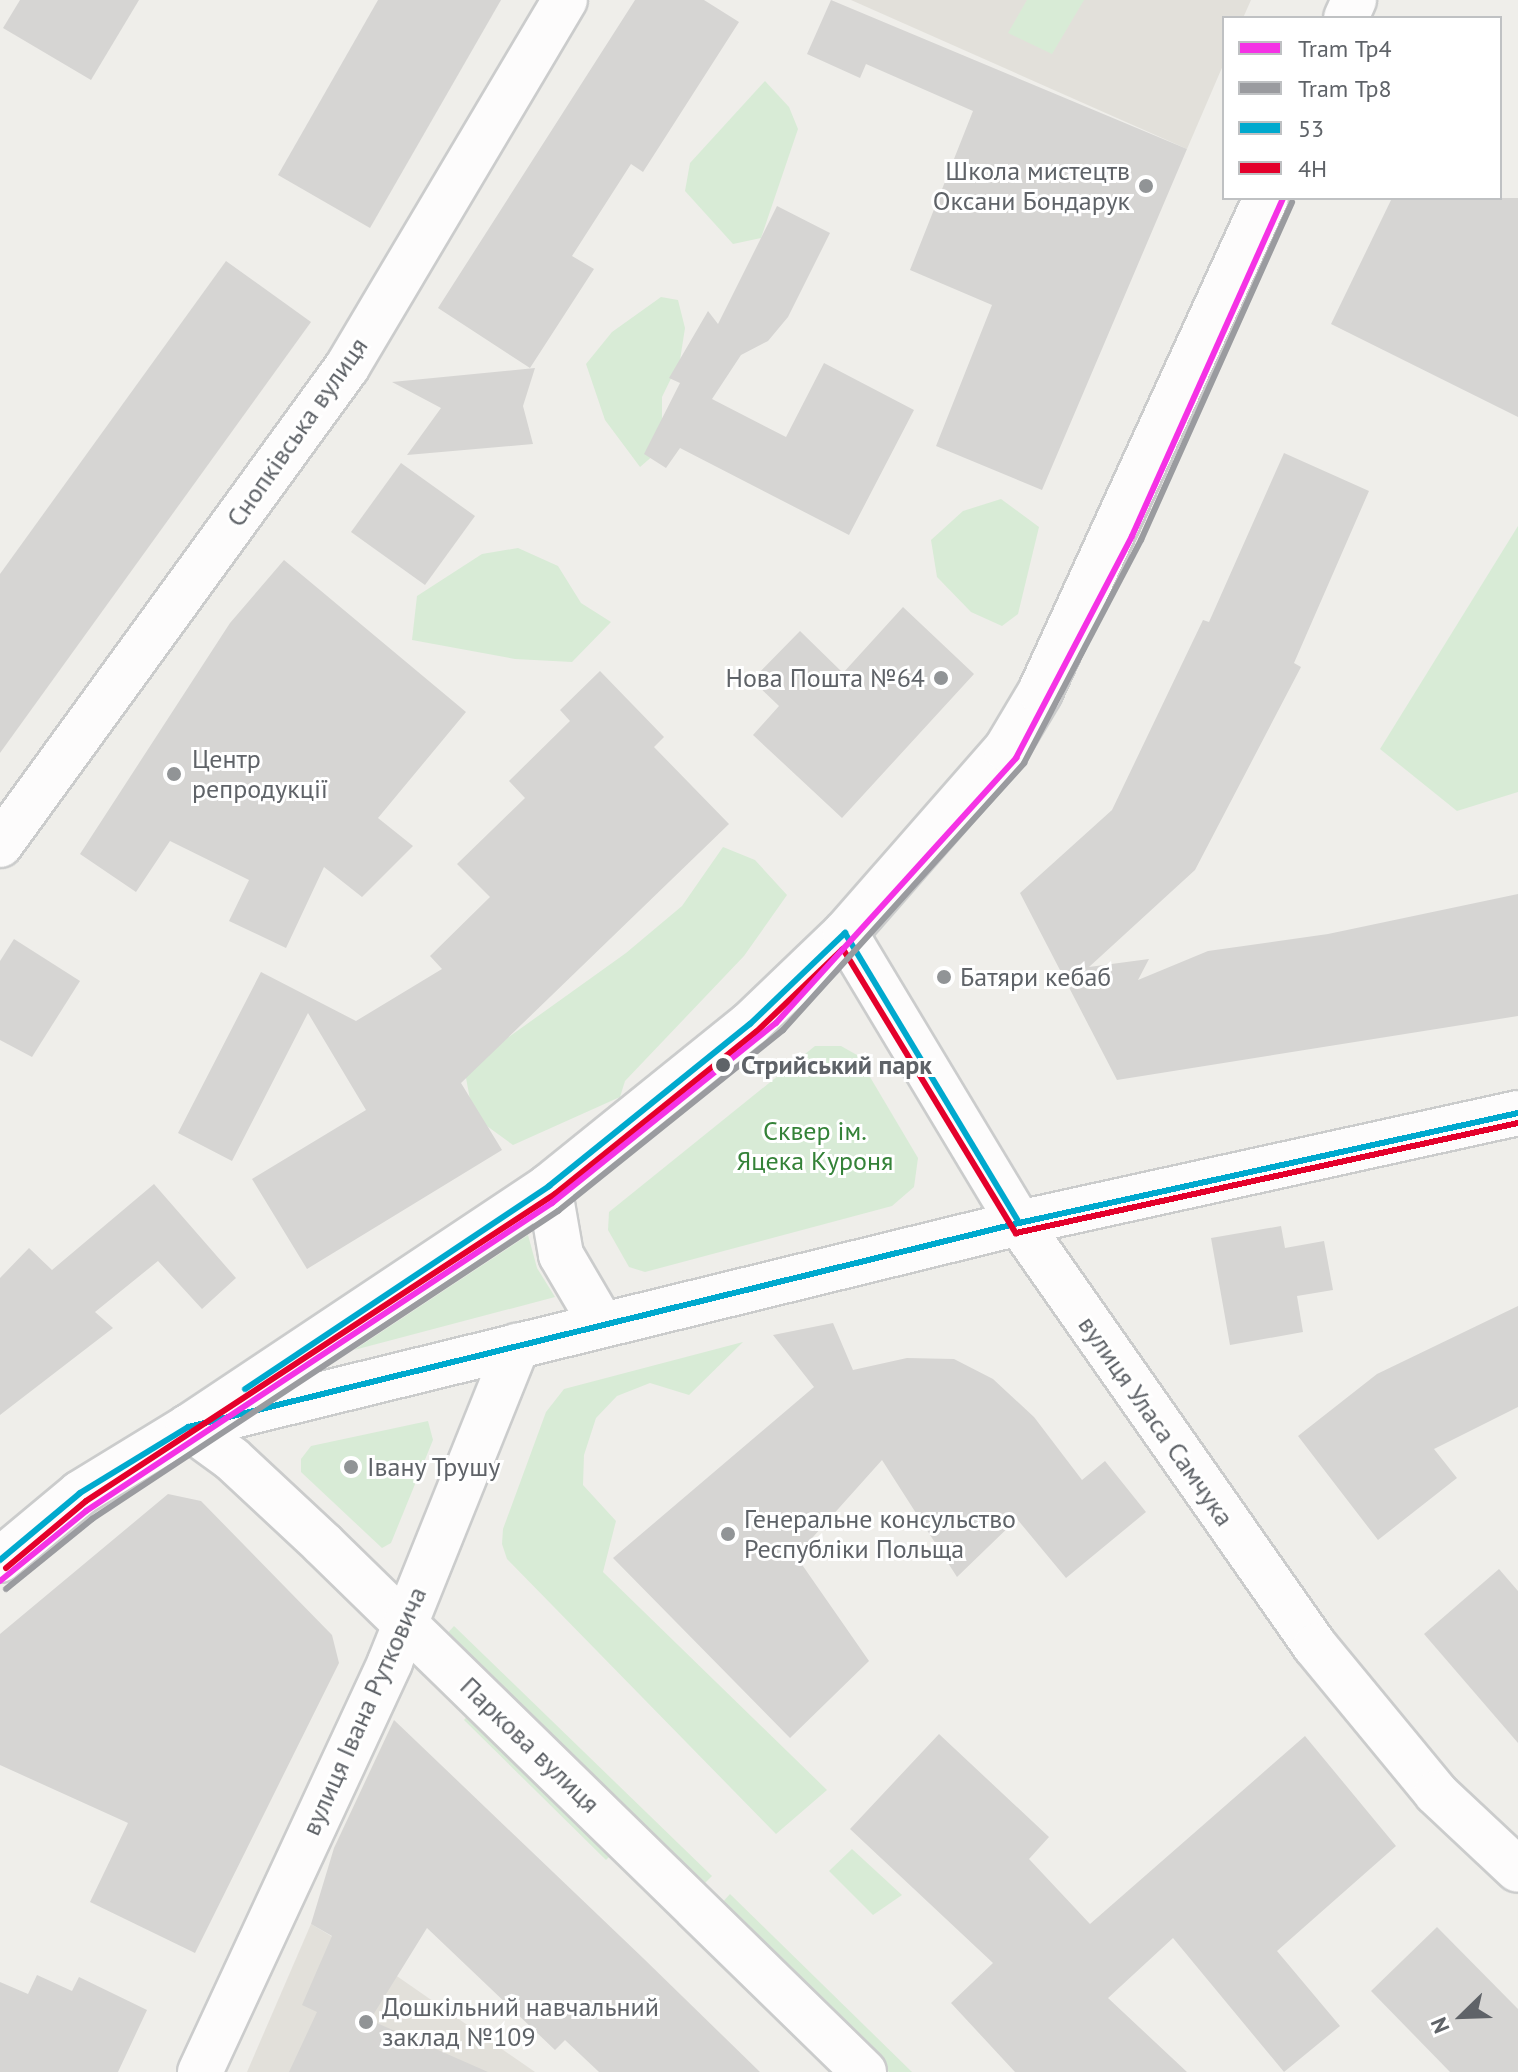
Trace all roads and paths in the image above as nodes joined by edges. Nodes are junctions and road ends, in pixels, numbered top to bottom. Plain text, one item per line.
1 (565, 0) edge
2 (1265, 200) edge
3 (0, 845) edge
4 (845, 933) junction
5 (1518, 1113) edge
6 (549, 1186) junction
7 (1019, 1223) junction
8 (602, 1325) junction
9 (517, 1346) junction
10 (188, 1427) junction
11 (0, 1560) edge
12 (403, 1620) junction
13 (1518, 1870) edge
14 (200, 2072) edge
15 (864, 2072) edge

1 - 3 main road, Снопківська вулиця
2 - 4 main road
4 - 6 main road
4 - 7 main road, вулиця Уласа Самчука
5 - 7 main road
6 - 8 main road
6 - 10 main road
7 - 8 main road
7 - 13 main road, вулиця Уласа Самчука
8 - 9 main road
9 - 10 main road
9 - 12 main road, вулиця Івана Рутковича
10 - 11 main road
10 - 12 main road, Паркова вулиця
12 - 14 main road, вулиця Івана Рутковича
12 - 15 main road, Паркова вулиця

